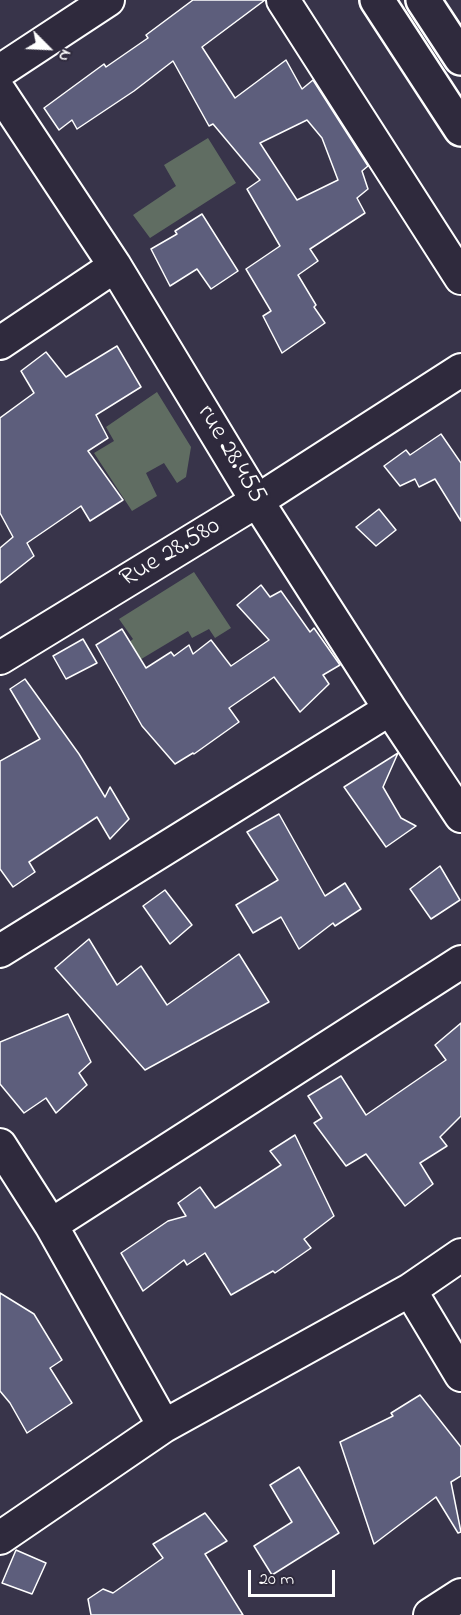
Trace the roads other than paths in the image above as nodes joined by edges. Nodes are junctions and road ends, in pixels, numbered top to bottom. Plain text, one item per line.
1 (108, 0) edge
2 (283, 0) edge
3 (377, 0) edge
4 (423, 0) edge
5 (461, 58) edge
6 (0, 71) edge
7 (0, 92) edge
8 (461, 129) edge
9 (115, 266) junction
10 (461, 278) edge
11 (0, 343) edge
12 (461, 370) edge
13 (258, 501) junction
14 (0, 658) edge
15 (390, 709) junction
16 (461, 816) edge
17 (0, 951) edge
18 (461, 962) edge
19 (0, 1145) edge
20 (51, 1225) junction
21 (461, 1255) edge
22 (410, 1290) junction
23 (461, 1374) edge
24 (164, 1426) junction
25 (0, 1538) edge
26 (461, 1595) edge
27 (430, 1615) edge

1 - 6 street
2 - 10 street
3 - 8 main road
4 - 5 main road
7 - 9 street, rue 28.455
9 - 11 street
9 - 13 street, rue 28.455
12 - 13 street, Rue 28.580
13 - 14 street, Rue 28.580
13 - 15 street, rue 28.455
15 - 16 street, rue 28.455
15 - 17 street
18 - 20 street
19 - 20 street
20 - 24 street
21 - 22 street
22 - 23 street
22 - 24 street
24 - 25 street
26 - 27 street

